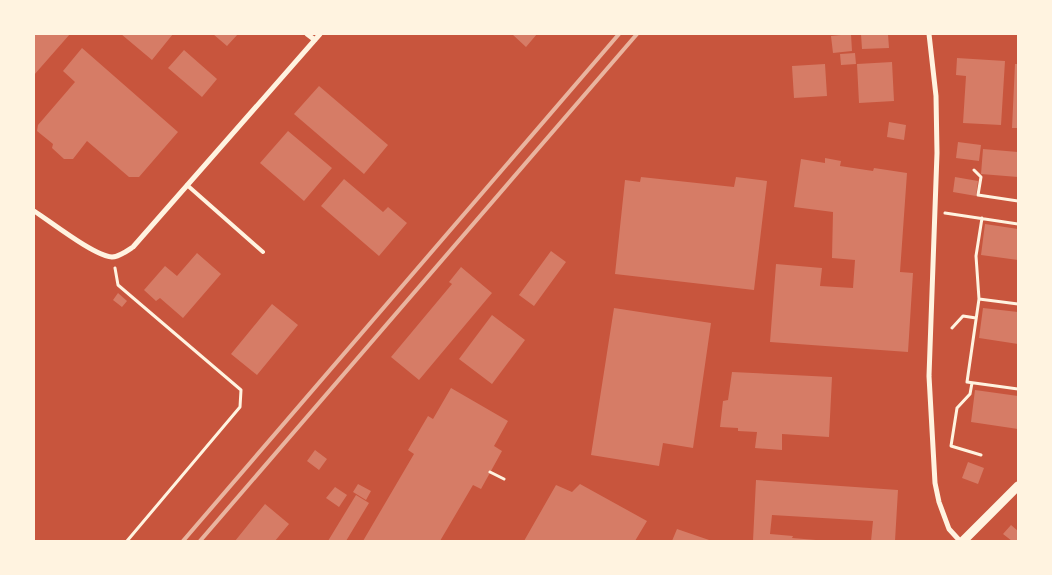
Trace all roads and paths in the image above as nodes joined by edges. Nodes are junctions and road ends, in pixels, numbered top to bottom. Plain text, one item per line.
1 (307, 34) edge
2 (320, 34) edge
3 (929, 34) edge
4 (314, 40) junction
5 (974, 170) dead end
6 (187, 185) junction
7 (1018, 201) edge
8 (34, 211) edge
9 (935, 211) junction
10 (982, 218) junction
11 (1018, 224) edge
12 (263, 252) dead end
13 (112, 257) junction
14 (979, 299) junction
15 (1018, 304) edge
16 (976, 318) junction
17 (952, 328) dead end
18 (972, 383) junction
19 (1018, 389) edge
20 (981, 455) dead end
21 (490, 472) dead end
22 (504, 479) dead end
23 (1018, 486) edge
24 (128, 541) edge
25 (961, 541) edge

1 - 4 street
2 - 4 street
3 - 9 street
4 - 6 street
5 - 7 path
6 - 12 lane
6 - 13 street
8 - 13 street
9 - 10 path
9 - 25 street
10 - 11 path
10 - 14 path
13 - 24 path
14 - 15 path
14 - 16 path
16 - 17 path
16 - 18 path
18 - 19 path
18 - 20 path
21 - 22 path
23 - 25 street

